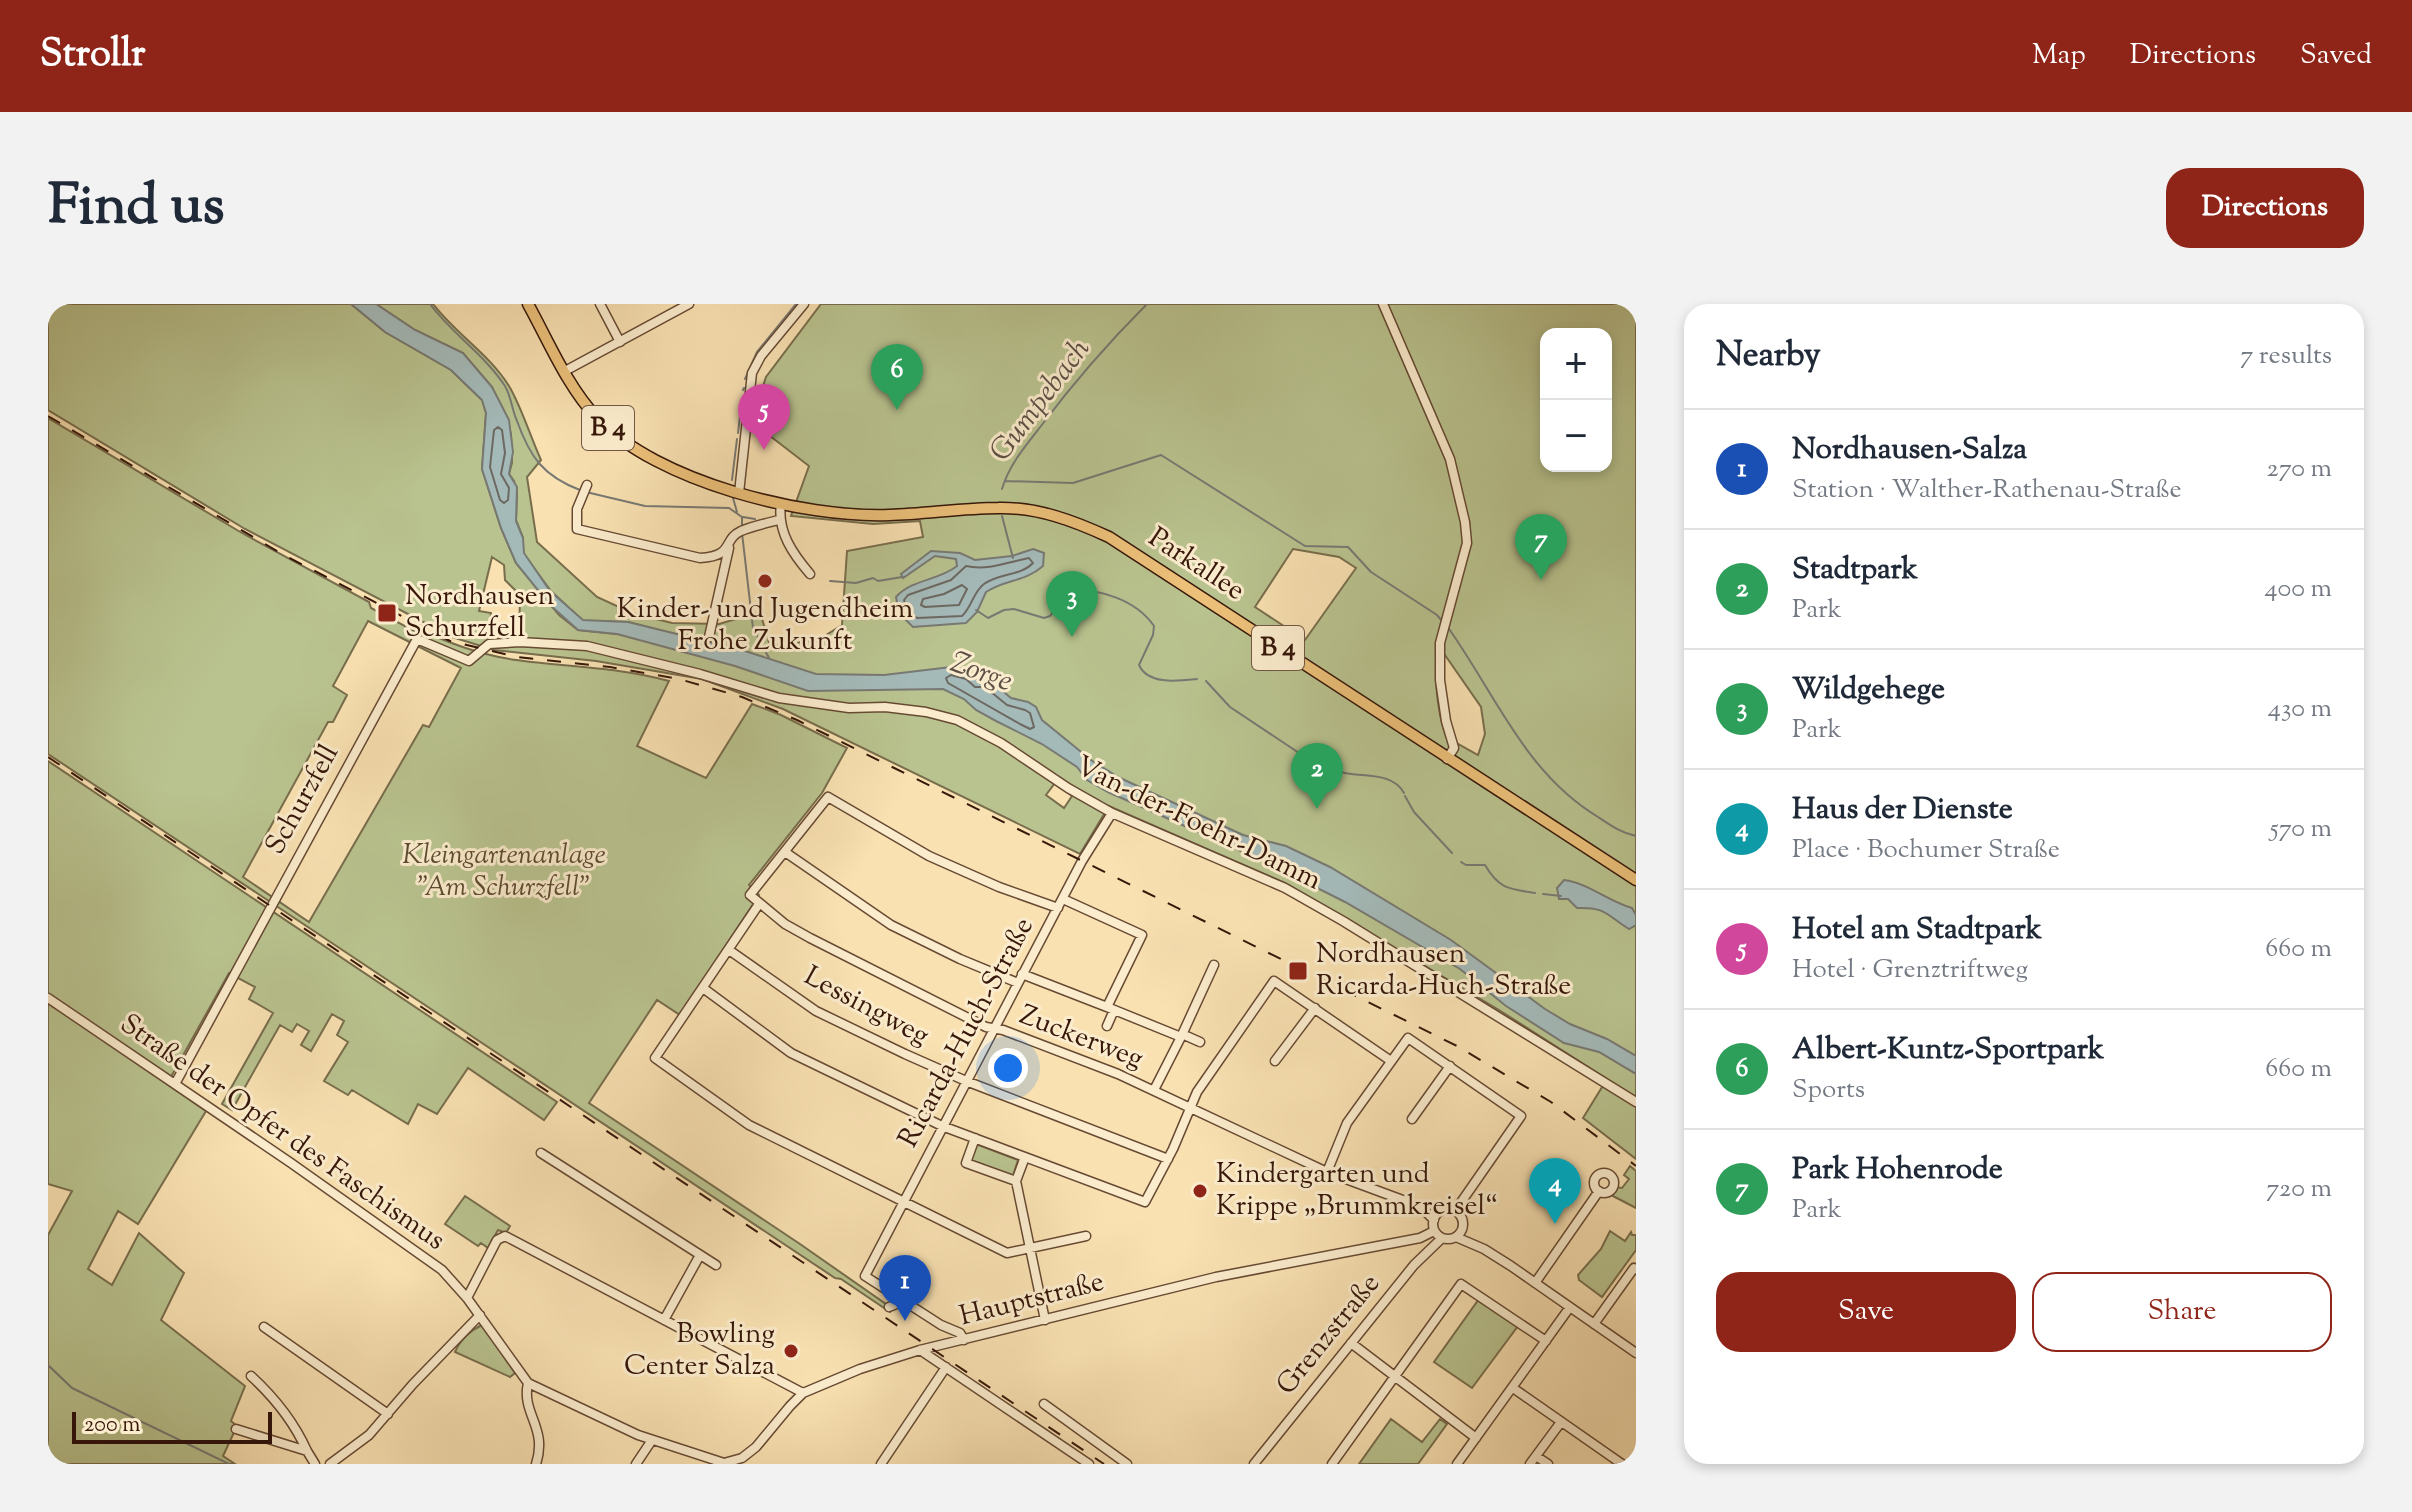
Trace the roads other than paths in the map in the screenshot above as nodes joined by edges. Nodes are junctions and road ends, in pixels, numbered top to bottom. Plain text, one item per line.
1 (528, 304) edge
2 (600, 304) edge
3 (689, 304) edge
4 (804, 304) edge
5 (1383, 304) edge
6 (620, 342) junction
7 (565, 371) junction
8 (585, 489) dead end
9 (739, 493) junction
10 (781, 504) junction
11 (776, 521) junction
12 (729, 547) junction
13 (810, 574) dead end
14 (709, 637) dead end
15 (520, 642) joint
16 (1447, 759) junction
17 (1112, 813) junction
18 (785, 852) junction
19 (1636, 880) edge
20 (1063, 899) junction
21 (759, 904) junction
22 (1058, 908) junction
23 (729, 950) junction
24 (1214, 965) dead end
25 (1020, 979) junction
26 (703, 988) junction
27 (48, 998) edge
28 (1110, 1008) junction
29 (1315, 1008) junction
30 (1107, 1026) dead end
31 (994, 1028) junction
32 (1182, 1035) junction
33 (1200, 1042) dead end
34 (1275, 1061) dead end
35 (1391, 1061) junction
36 (1450, 1066) junction
37 (966, 1081) junction
38 (175, 1084) junction
39 (1154, 1090) junction
40 (1636, 1102) edge
41 (1189, 1107) junction
42 (1412, 1119) dead end
43 (942, 1126) junction
44 (975, 1138) junction
45 (541, 1153) dead end
46 (1025, 1157) junction
47 (1168, 1159) junction
48 (1327, 1172) junction
49 (1016, 1181) junction
50 (1599, 1191) dead end
51 (904, 1201) junction
52 (1408, 1202) junction
53 (1455, 1211) junction
54 (1440, 1212) junction
55 (1434, 1220) junction
56 (1462, 1227) junction
57 (1434, 1231) junction
58 (1086, 1236) dead end
59 (1456, 1237) junction
60 (1442, 1238) junction
61 (1030, 1249) junction
62 (1484, 1249) junction
63 (700, 1255) junction
64 (716, 1265) dead end
65 (1636, 1269) edge
66 (1535, 1283) junction
67 (467, 1298) junction
68 (904, 1301) junction
69 (889, 1307) dead end
70 (1570, 1307) junction
71 (480, 1315) junction
72 (664, 1320) junction
73 (1045, 1320) junction
74 (1594, 1324) junction
75 (941, 1325) junction
76 (264, 1327) dead end
77 (964, 1340) junction
78 (1546, 1341) junction
79 (950, 1343) junction
80 (1351, 1343) junction
81 (920, 1350) junction
82 (1636, 1353) edge
83 (946, 1367) junction
84 (251, 1376) dead end
85 (1394, 1377) junction
86 (528, 1383) junction
87 (1513, 1388) junction
88 (803, 1393) junction
89 (1044, 1404) dead end
90 (388, 1414) junction
91 (1561, 1422) junction
92 (236, 1429) dead end
93 (1476, 1438) junction
94 (652, 1440) junction
95 (307, 1451) junction
96 (1536, 1456) junction
97 (742, 1461) edge
98 (724, 1463) edge
99 (1619, 1463) edge
100 (315, 1464) edge
101 (330, 1464) edge
102 (536, 1464) edge
103 (636, 1464) edge
104 (881, 1464) edge
105 (1089, 1464) edge
106 (1127, 1464) edge
107 (1254, 1464) edge
108 (1332, 1464) edge
109 (1457, 1464) edge
110 (1530, 1464) edge
111 (1548, 1464) edge

1 - 7 main road, B 4
2 - 6 street
3 - 6 street
4 - 9 street
5 - 16 street
6 - 7 street
7 - 9 main road, B 4
8 - 12 street
9 - 10 main road, B 4
10 - 11 street
10 - 16 main road, Parkallee / B 4
11 - 12 street
11 - 13 street
12 - 14 street
15 - 17 street, Van-der-Foehr-Damm
15 - 38 street, Schurzfell
16 - 19 main road, Parkallee / B 4
17 - 20 street, Ricarda-Huch-Straße
17 - 40 street, Van-der-Foehr-Damm
18 - 21 street, Zuckerweg
18 - 22 street
18 - 25 street
20 - 22 street, Ricarda-Huch-Straße
20 - 28 street
21 - 23 street
21 - 31 street, Zuckerweg
22 - 25 street, Ricarda-Huch-Straße
23 - 26 street
23 - 37 street, Lessingweg
24 - 32 street
25 - 28 street
25 - 31 street, Ricarda-Huch-Straße
26 - 43 street
26 - 51 street
27 - 38 street, Straße der Opfer des Faschismus
28 - 30 street
28 - 32 street
29 - 34 street
29 - 35 street
29 - 41 street
31 - 37 street, Ricarda-Huch-Straße
31 - 39 street, Zuckerweg
32 - 33 street
32 - 39 street
35 - 36 street
35 - 48 street
36 - 42 street
36 - 53 street
37 - 43 street, Ricarda-Huch-Straße
37 - 47 street, Lessingweg
38 - 67 street, Straße der Opfer des Faschismus
39 - 41 street, Zuckerweg
41 - 47 street
41 - 48 street, Zuckerweg
43 - 44 street
43 - 51 street, Ricarda-Huch-Straße
44 - 46 street
44 - 49 street
45 - 63 street
46 - 47 street
46 - 49 street
48 - 52 street, Zuckerweg
49 - 61 street
50 - 66 street
51 - 61 street
51 - 68 street, Ricarda-Huch-Straße
52 - 54 street, Zuckerweg
52 - 55 street, Zuckerweg
53 - 54 street
53 - 56 street
54 - 55 street
55 - 57 street
56 - 59 street
56 - 62 street
57 - 60 street
57 - 73 street, Hauptstraße
58 - 61 street
59 - 60 street
59 - 62 street
60 - 80 street, Grenzstraße
61 - 73 street
62 - 66 street
63 - 64 street
63 - 72 street
65 - 74 street
66 - 70 street
67 - 71 street, Straße der Opfer des Faschismus
67 - 72 street
68 - 69 street
68 - 75 street
70 - 74 street
70 - 78 street
71 - 86 street
71 - 90 street
72 - 88 street
73 - 77 street, Hauptstraße
74 - 82 street
75 - 77 street
75 - 79 street
76 - 90 street
77 - 79 street, Hauptstraße
78 - 85 street
78 - 87 street
79 - 81 street, Hauptstraße
80 - 85 street
80 - 107 street, Grenzstraße
81 - 83 street
81 - 88 street, Hauptstraße
83 - 104 street
83 - 105 street
84 - 95 street
85 - 93 street
85 - 108 street
86 - 94 street, Hauptstraße
86 - 102 street
87 - 91 street
87 - 93 street
88 - 97 street, Hauptstraße
89 - 106 street
90 - 101 street
91 - 96 street
91 - 99 street
92 - 95 street
93 - 109 street
94 - 98 street, Hauptstraße
94 - 103 street
95 - 100 street
96 - 110 street
96 - 111 street
97 - 98 street, Hauptstraße

